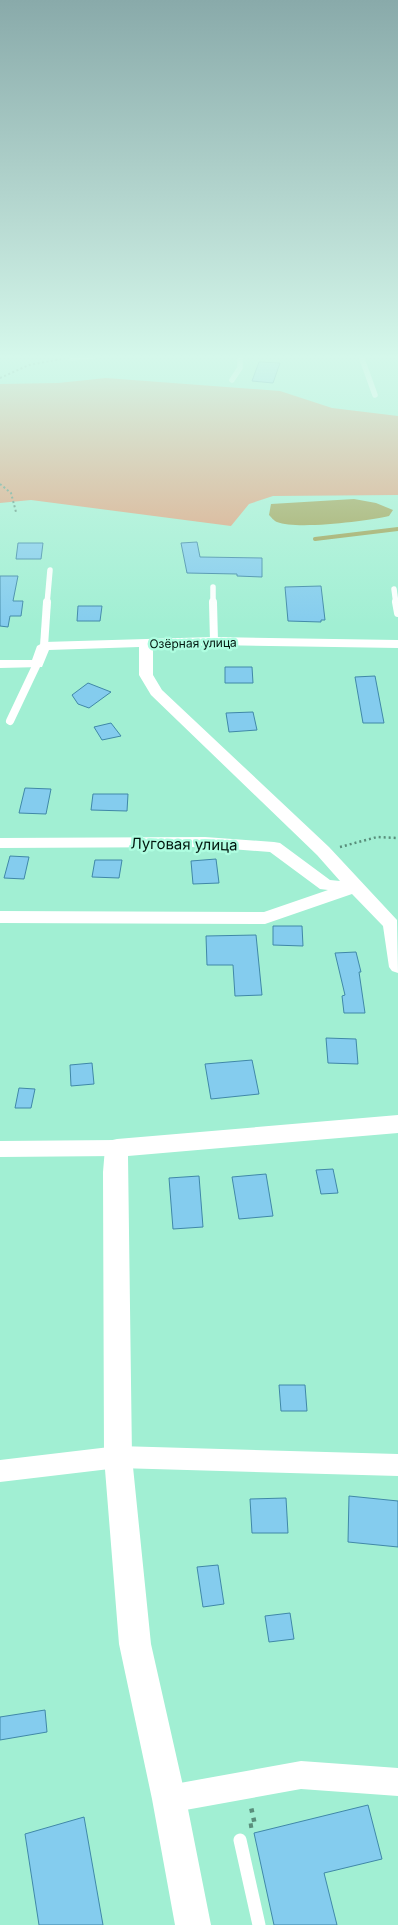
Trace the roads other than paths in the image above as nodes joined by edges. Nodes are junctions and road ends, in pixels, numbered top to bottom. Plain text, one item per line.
1 (50, 570) dead end
2 (213, 587) dead end
3 (394, 589) dead end
4 (398, 613) edge
5 (214, 641) junction
6 (146, 643) junction
7 (398, 644) edge
8 (44, 646) junction
9 (0, 664) edge
10 (37, 664) junction
11 (10, 721) dead end
12 (0, 843) edge
13 (355, 887) junction
14 (0, 917) edge
15 (398, 967) edge
16 (398, 1124) edge
17 (117, 1148) junction
18 (0, 1149) edge
19 (118, 1457) junction
20 (398, 1465) edge
21 (0, 1471) edge
22 (398, 1782) edge
23 (169, 1799) junction
24 (240, 1840) road end
25 (193, 1925) edge
26 (259, 1925) edge

1 - 8 lane
2 - 5 lane
3 - 4 lane
5 - 6 street, Озёрная улица
5 - 7 street, Озёрная улица
6 - 8 street, Озёрная улица
6 - 13 street
8 - 10 street
9 - 10 street
10 - 11 lane
12 - 13 street, Луговая улица
13 - 14 street
13 - 15 street
16 - 17 street
17 - 18 street
17 - 19 street
19 - 20 street
19 - 21 street
19 - 23 street
22 - 23 street
23 - 25 street
24 - 26 lane

